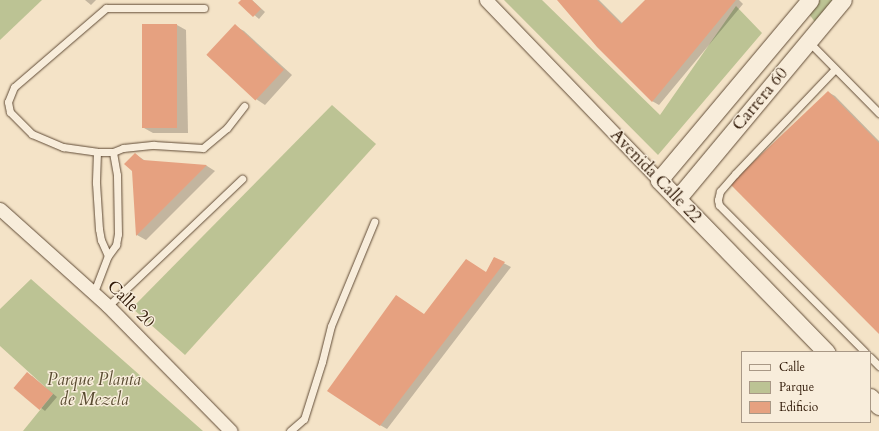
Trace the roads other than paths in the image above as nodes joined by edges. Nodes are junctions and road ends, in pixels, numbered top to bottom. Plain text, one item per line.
1 (486, 0) edge
2 (810, 0) edge
3 (843, 0) edge
4 (204, 8) dead end
5 (790, 24) junction
6 (809, 42) junction
7 (836, 70) junction
8 (244, 106) dead end
9 (879, 113) edge
10 (97, 152) junction
11 (113, 152) junction
12 (242, 178) dead end
13 (659, 180) junction
14 (678, 199) junction
15 (0, 209) edge
16 (374, 222) dead end
17 (108, 256) junction
18 (94, 292) junction
19 (108, 306) junction
20 (825, 351) edge
21 (865, 351) edge
22 (871, 358) edge
23 (879, 366) edge
24 (871, 398) edge
25 (879, 406) edge
26 (231, 431) edge
27 (290, 431) edge

1 - 13 street, Avenida Calle 22
2 - 5 street, Carrera 60
3 - 6 street, Carrera 60
4 - 10 lane
5 - 6 street
5 - 13 street, Carrera 60
6 - 7 lane
6 - 14 street, Carrera 60
7 - 9 lane
7 - 21 lane
8 - 11 lane
10 - 11 lane
10 - 17 lane
11 - 17 lane
12 - 19 lane
13 - 14 street, Avenida Calle 22
14 - 20 street, Avenida Calle 22
15 - 18 street, Calle 20
16 - 27 lane
17 - 18 lane
18 - 19 street, Calle 20
19 - 26 street, Calle 20
22 - 23 lane
24 - 25 street

